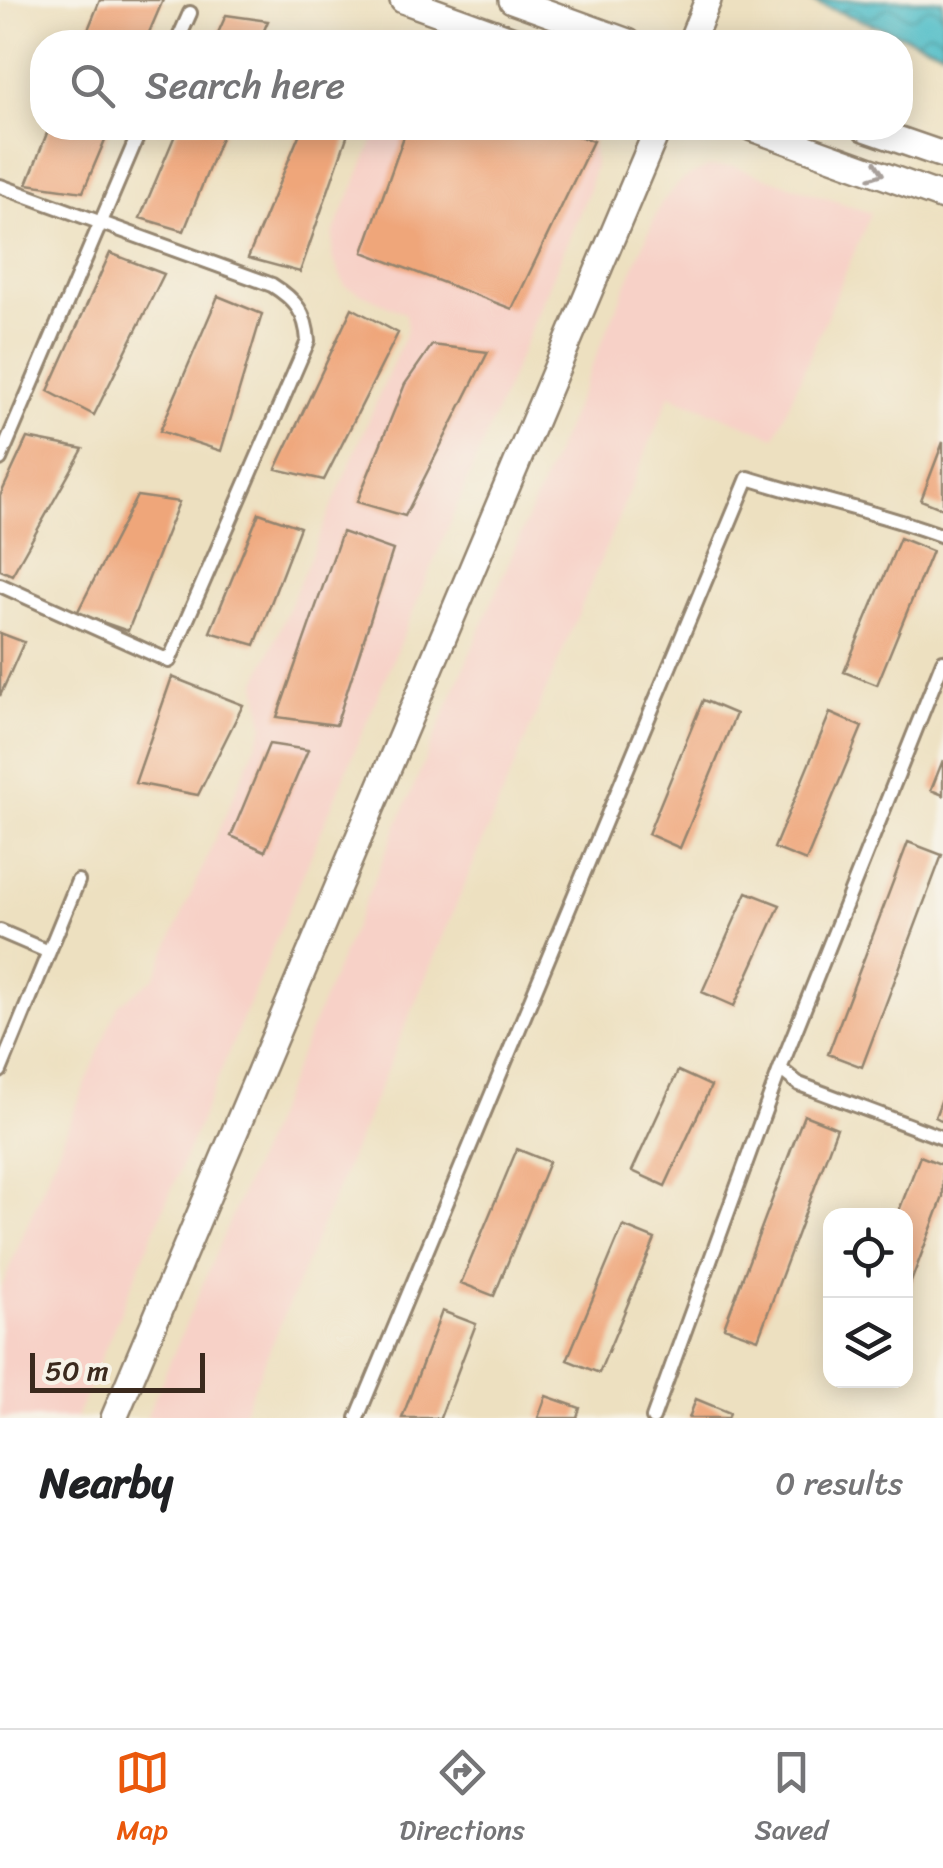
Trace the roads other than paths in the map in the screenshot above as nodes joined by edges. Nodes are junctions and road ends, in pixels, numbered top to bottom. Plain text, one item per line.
1 (403, 0) edge
2 (512, 0) edge
3 (708, 0) edge
4 (190, 13) dead end
5 (182, 30) edge
6 (485, 30) edge
7 (595, 30) edge
8 (696, 30) edge
9 (136, 140) edge
10 (653, 140) edge
11 (785, 140) edge
12 (900, 140) edge
13 (943, 154) edge
14 (0, 186) edge
15 (943, 197) edge
16 (101, 222) junction
17 (0, 459) edge
18 (943, 536) edge
19 (0, 585) edge
20 (943, 661) edge
21 (78, 881) dead end
22 (0, 931) edge
23 (49, 952) junction
24 (780, 1069) junction
25 (0, 1070) edge
26 (943, 1138) edge
27 (114, 1418) edge
28 (357, 1418) edge
29 (653, 1418) edge

1 - 6 street
2 - 7 street
3 - 8 street
4 - 5 lane
9 - 16 lane
10 - 27 street
11 -> 15 street
12 - 13 street
14 - 16 lane
16 - 17 lane
16 - 19 lane
18 - 28 lane
20 - 24 lane
21 - 23 lane
22 - 23 lane
23 - 25 lane
24 - 26 lane
24 - 29 lane

